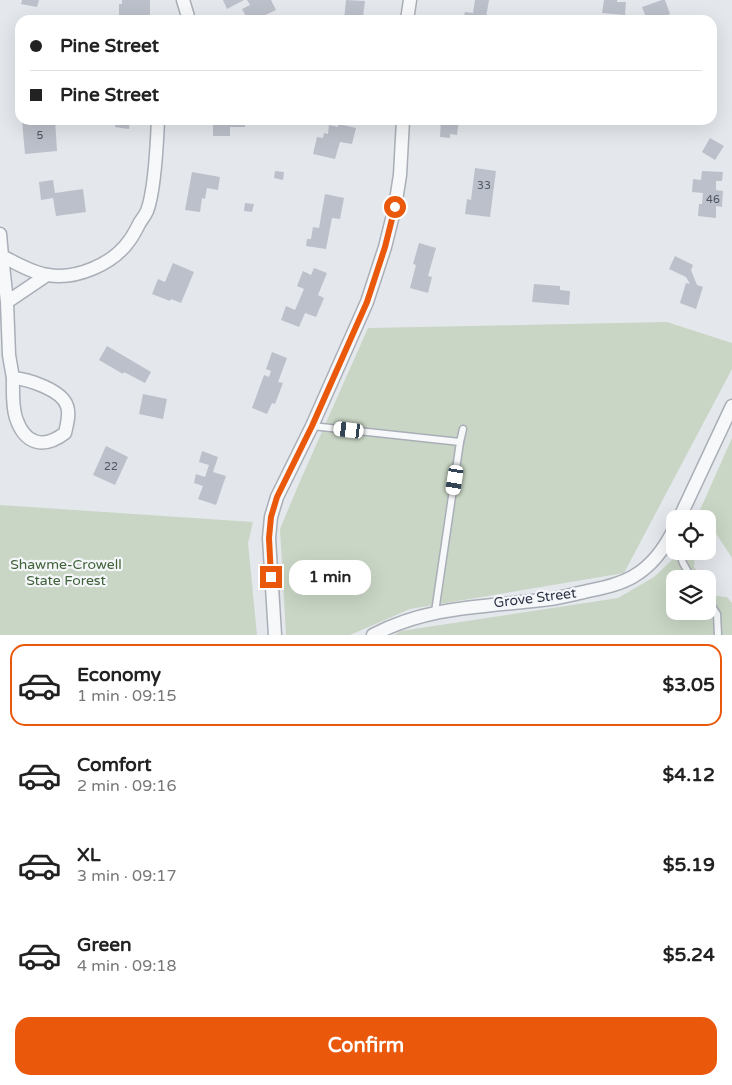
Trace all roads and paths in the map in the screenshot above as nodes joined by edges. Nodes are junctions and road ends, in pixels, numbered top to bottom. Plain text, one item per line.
1 (183, 0) edge
2 (410, 0) edge
3 (186, 15) edge
4 (408, 15) edge
5 (158, 125) edge
6 (403, 125) edge
7 (0, 234) edge
8 (2, 256) junction
9 (47, 275) junction
10 (7, 302) junction
11 (13, 378) junction
12 (732, 406) edge
13 (312, 426) junction
14 (463, 429) dead end
15 (460, 442) junction
16 (683, 510) edge
17 (666, 544) edge
18 (435, 612) junction
19 (716, 612) edge
20 (275, 635) edge
21 (373, 635) edge
22 (718, 635) edge

1 - 3 street
2 - 4 street
5 - 9 street
6 - 13 street
7 - 8 street
8 - 9 street
8 - 10 street
9 - 10 street
10 - 11 street
11 - 11 street
12 - 16 street
13 - 15 lane
13 - 20 street
14 - 15 lane
15 - 18 lane
17 - 18 street, Grove Street
18 - 21 street, Grove Street
19 - 22 lane

